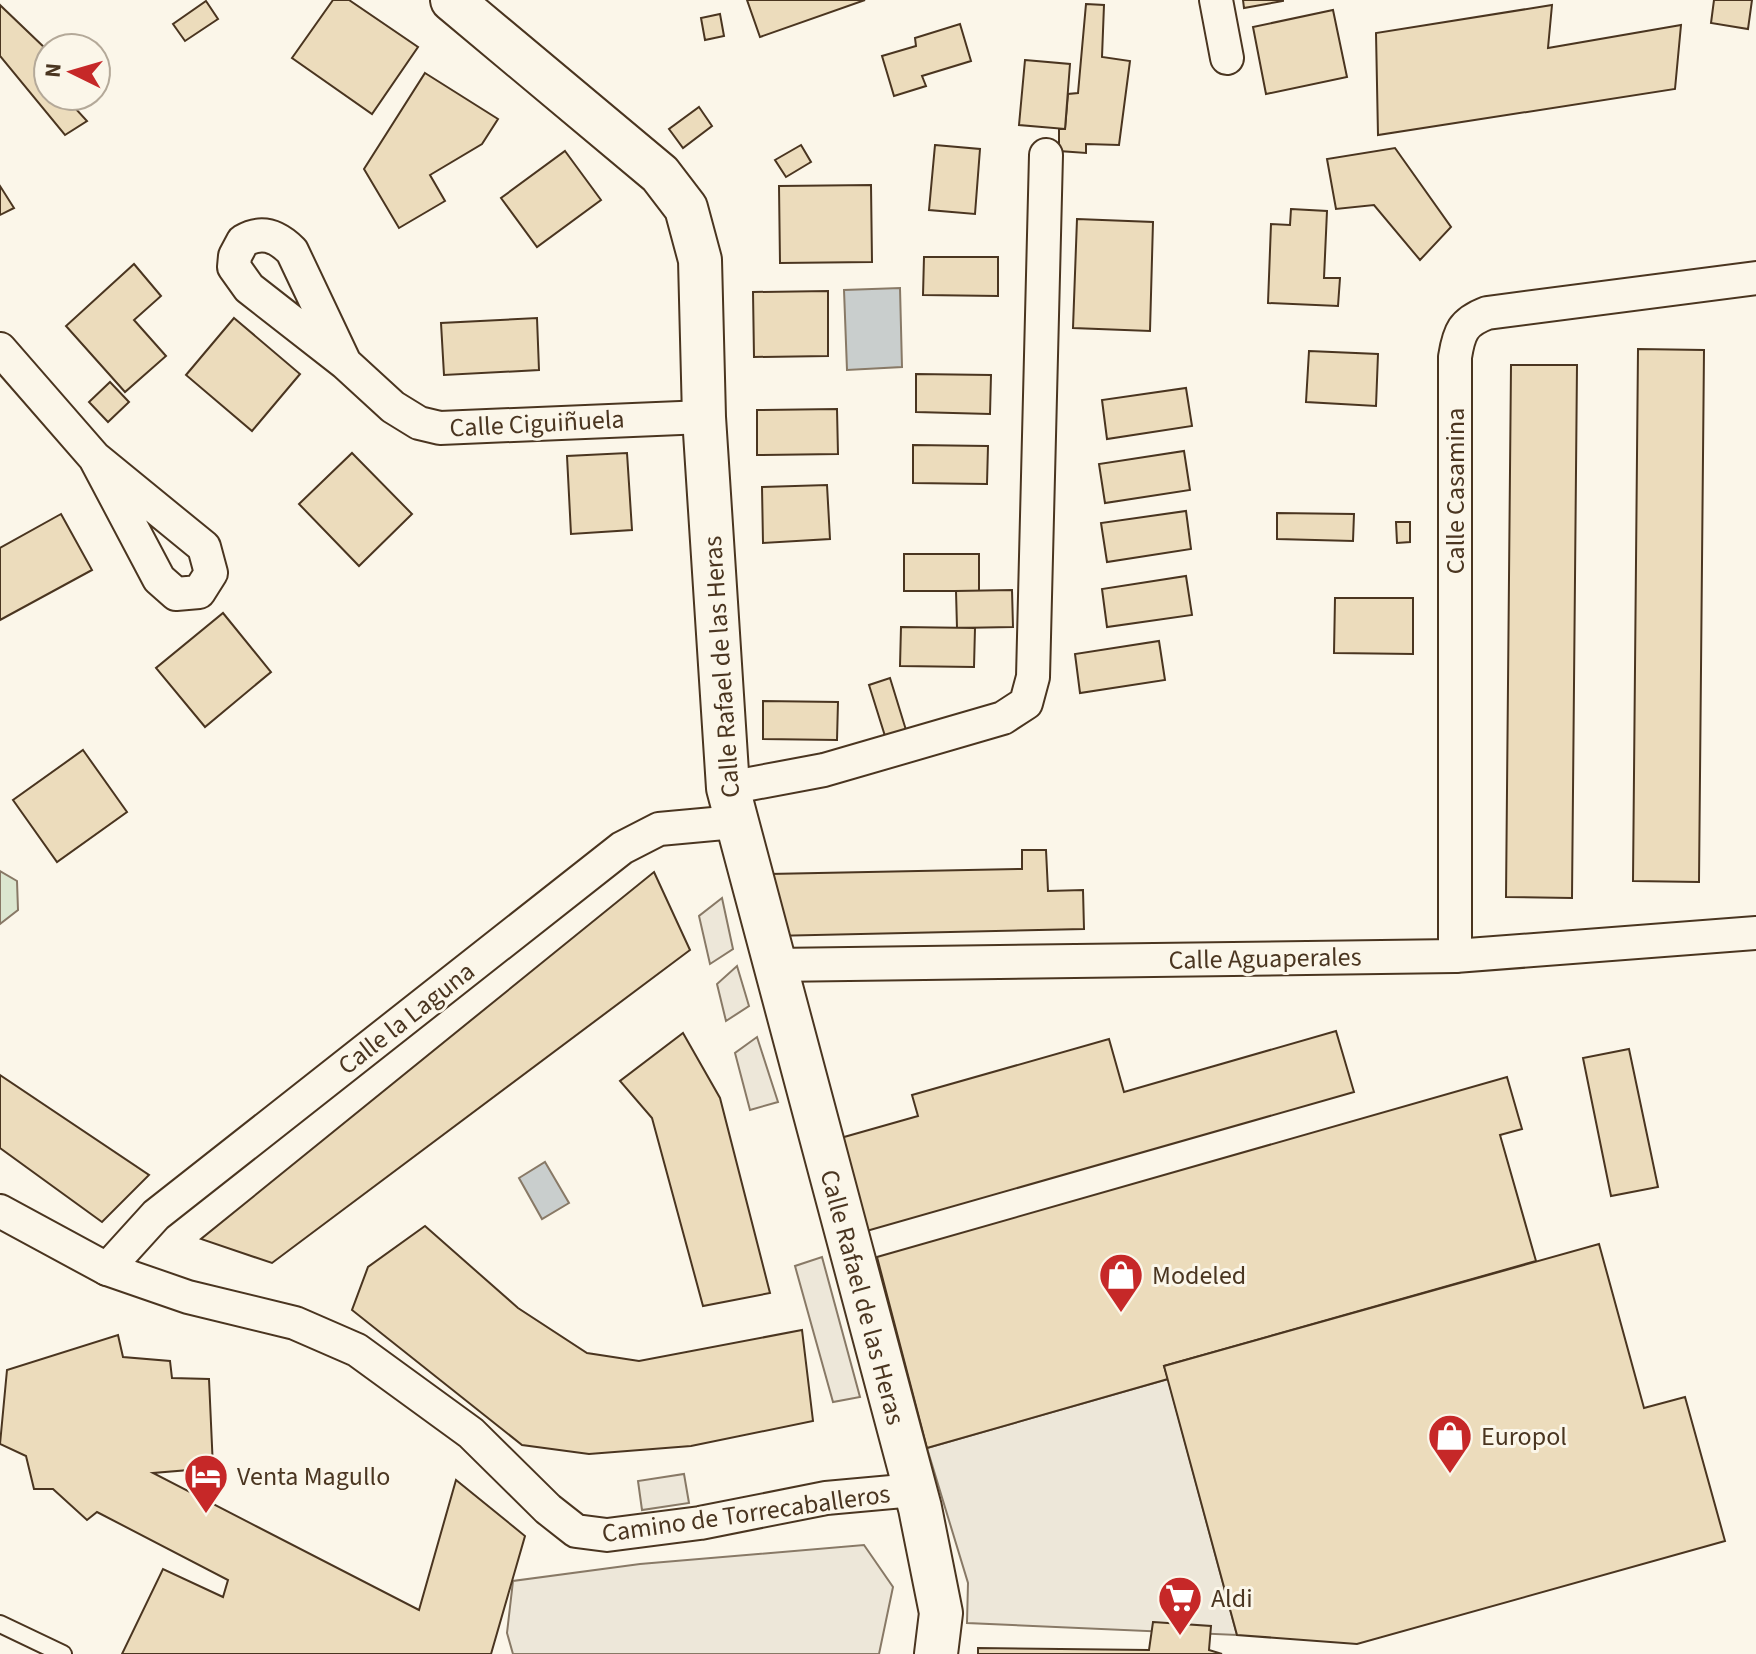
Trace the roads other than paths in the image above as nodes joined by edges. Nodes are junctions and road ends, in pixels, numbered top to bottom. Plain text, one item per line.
1 (452, 0) edge
2 (1216, 0) edge
3 (1227, 58) dead end
4 (1046, 155) dead end
5 (1756, 278) edge
6 (0, 349) edge
7 (345, 363) dead end
8 (704, 417) junction
9 (95, 458) dead end
10 (740, 798) junction
11 (1756, 933) edge
12 (1455, 956) junction
13 (774, 965) junction
14 (0, 1211) edge
15 (107, 1269) junction
16 (914, 1490) junction
17 (0, 1624) edge
18 (63, 1654) edge
19 (936, 1654) edge

1 - 8 street, Calle Rafael de las Heras
2 - 3 street
4 - 10 street, Calle Rafael de las Heras
5 - 12 street, Calle Casamina
6 - 9 street
7 - 8 street, Calle Ciguiñuela
8 - 10 street, Calle Rafael de las Heras
10 - 13 street, Calle Rafael de las Heras
10 - 15 street, Calle la Laguna
11 - 12 street, Calle Aguaperales
12 - 13 street, Calle Aguaperales
13 - 16 street, Calle Rafael de las Heras
14 - 15 street, Camino de Torrecaballeros
15 - 16 street, Camino de Torrecaballeros
16 - 19 street, Calle Rafael de las Heras
17 - 18 lane

